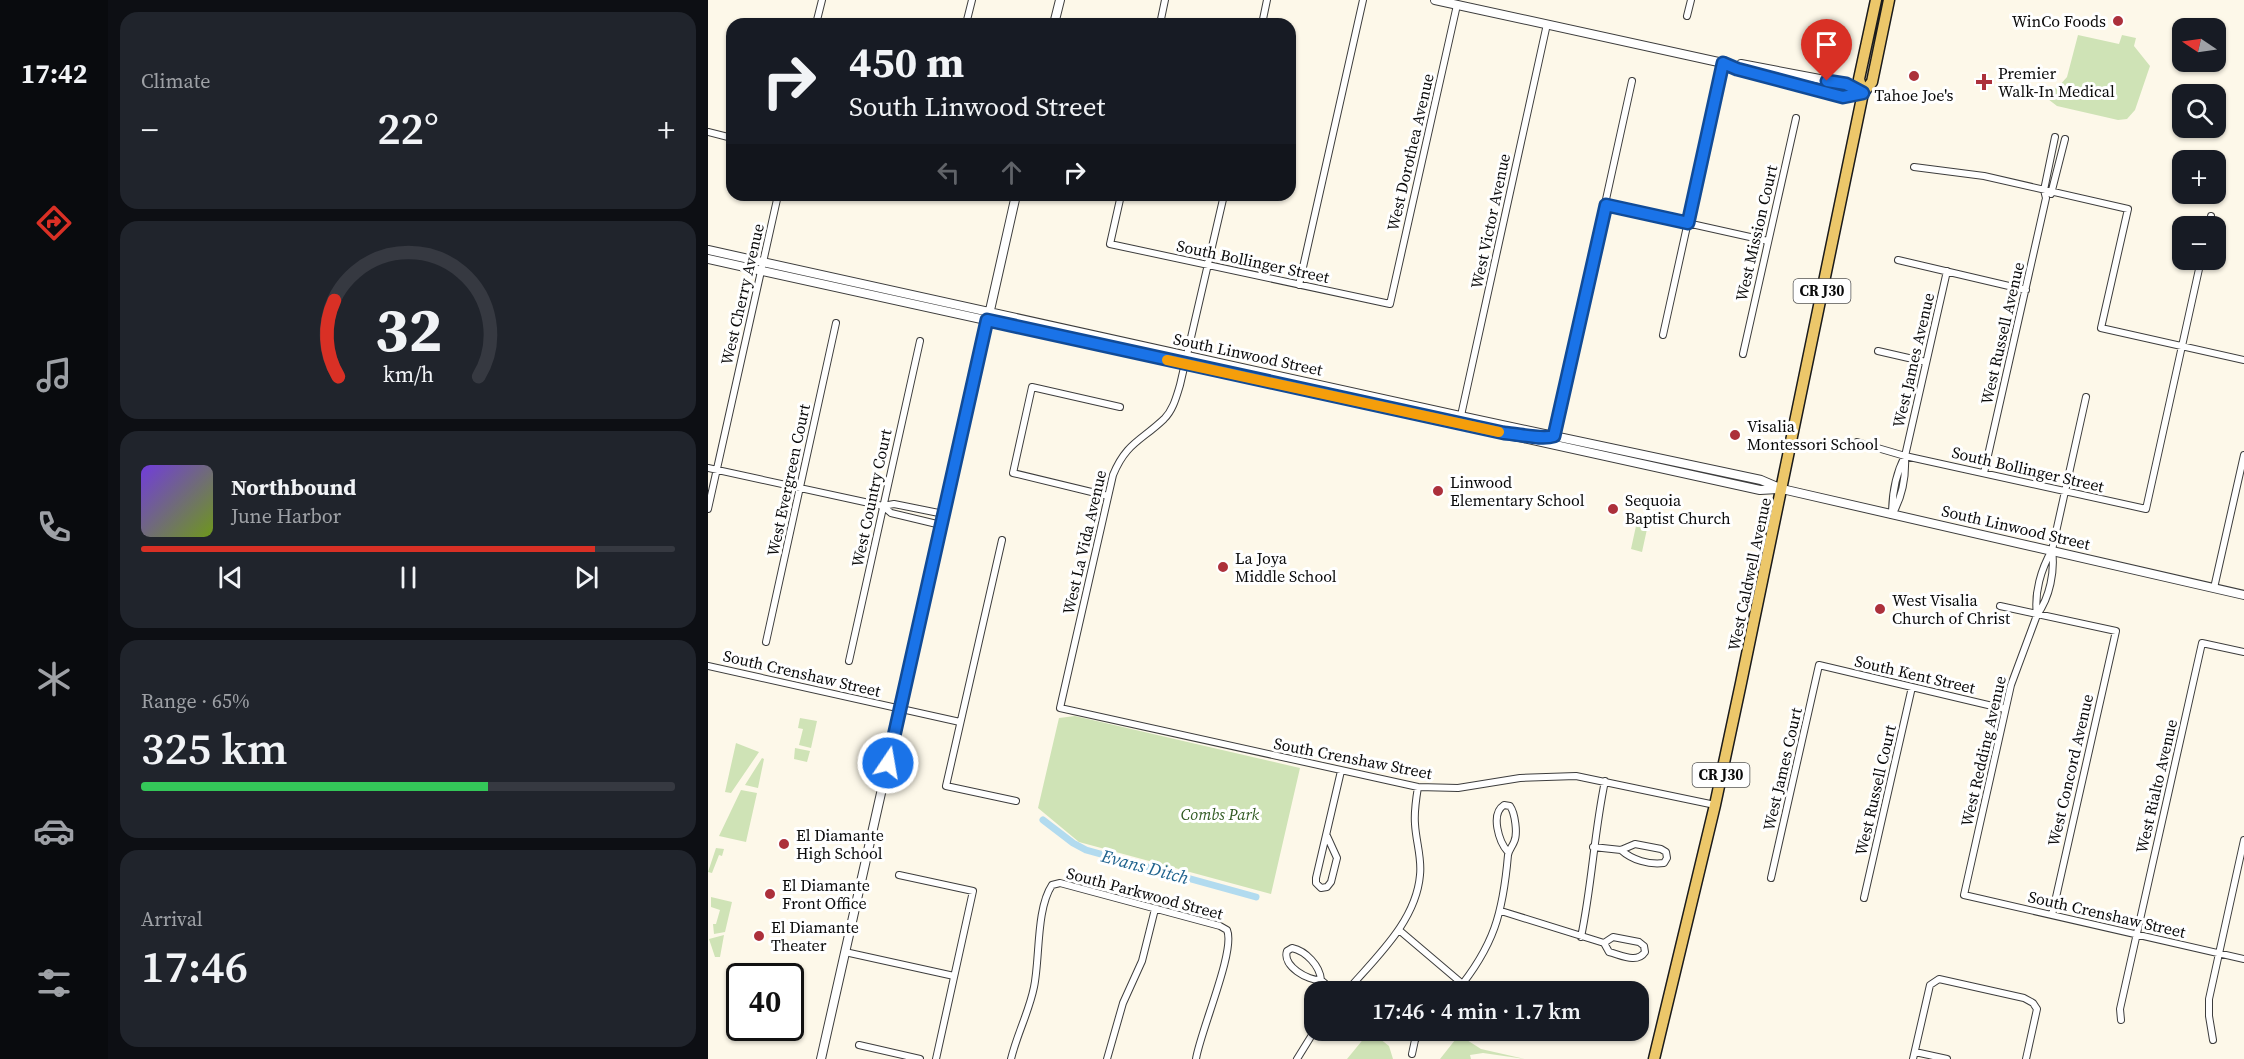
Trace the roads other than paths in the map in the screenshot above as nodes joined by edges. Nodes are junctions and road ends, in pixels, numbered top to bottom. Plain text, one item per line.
1 (822, 0) edge
2 (972, 0) edge
3 (1060, 0) edge
4 (1165, 0) edge
5 (1267, 0) edge
6 (1363, 0) edge
7 (1435, 0) edge
8 (1691, 0) edge
9 (1876, 0) edge
10 (1889, 0) edge
11 (1457, 5) junction
12 (1687, 16) dead end
13 (818, 18) edge
14 (968, 18) edge
15 (1056, 18) edge
16 (1161, 18) edge
17 (1263, 18) edge
18 (1547, 24) junction
19 (1723, 63) junction
20 (1632, 81) dead end
21 (1863, 93) junction
22 (1796, 118) dead end
23 (708, 132) edge
24 (726, 136) edge
25 (2055, 137) dead end
26 (2065, 139) dead end
27 (1914, 167) dead end
28 (2048, 193) junction
29 (777, 201) edge
30 (1015, 201) edge
31 (1120, 201) edge
32 (1223, 201) edge
33 (1606, 205) junction
34 (1688, 223) junction
35 (1768, 241) junction
36 (708, 250) edge
37 (708, 259) edge
38 (1898, 260) dead end
39 (762, 266) junction
40 (1208, 266) junction
41 (2200, 270) edge
42 (1947, 271) junction
43 (1299, 285) junction
44 (2026, 290) junction
45 (1390, 304) joint
46 (988, 316) junction
47 (836, 323) dead end
48 (1663, 335) dead end
49 (920, 341) dead end
50 (2182, 346) junction
51 (1878, 351) dead end
52 (1743, 354) dead end
53 (1186, 360) junction
54 (2244, 360) edge
55 (1926, 362) junction
56 (1302, 390) junction
57 (1374, 397) junction
58 (2086, 397) dead end
59 (1120, 407) dead end
60 (1460, 420) junction
61 (1504, 433) junction
62 (1554, 436) junction
63 (1857, 442) dead end
64 (2244, 455) edge
65 (1905, 456) junction
66 (708, 468) edge
67 (717, 470) junction
68 (1984, 473) junction
69 (800, 488) junction
70 (1782, 489) junction
71 (2065, 492) junction
72 (1108, 496) junction
73 (883, 506) junction
74 (708, 509) edge
75 (944, 514) junction
76 (1892, 515) junction
77 (941, 525) junction
78 (1002, 540) dead end
79 (2052, 550) junction
80 (2214, 588) junction
81 (2244, 595) edge
82 (2000, 606) dead end
83 (2037, 615) junction
84 (766, 642) dead end
85 (2244, 652) edge
86 (849, 660) dead end
87 (1819, 665) joint
88 (708, 666) edge
89 (1912, 687) junction
90 (1060, 708) joint
91 (900, 709) junction
92 (2005, 709) junction
93 (960, 722) junction
94 (1341, 771) junction
95 (1605, 781) junction
96 (1418, 787) junction
97 (1016, 801) dead end
98 (1714, 805) junction
99 (1327, 836) junction
100 (2244, 840) edge
101 (1593, 847) junction
102 (1621, 850) junction
103 (1508, 852) junction
104 (2240, 872) edge
105 (899, 874) dead end
106 (1771, 879) dead end
107 (1964, 895) joint
108 (1864, 898) dead end
109 (1155, 909) junction
110 (1501, 911) junction
111 (2052, 915) junction
112 (1399, 930) junction
113 (2136, 935) junction
114 (1581, 937) junction
115 (1604, 943) junction
116 (845, 952) junction
117 (2219, 953) junction
118 (2244, 959) edge
119 (954, 976) junction
120 (1321, 980) joint
121 (1355, 981) edge
122 (1458, 981) edge
123 (1464, 981) edge
124 (2121, 1020) dead end
125 (2213, 1040) dead end
126 (1308, 1041) edge
127 (1415, 1041) edge
128 (859, 1046) dead end
129 (1412, 1054) dead end
130 (1914, 1055) edge
131 (821, 1059) edge
132 (920, 1059) edge
133 (936, 1059) edge
134 (1011, 1059) edge
135 (1107, 1059) edge
136 (1196, 1059) edge
137 (1297, 1059) edge
138 (1653, 1059) edge
139 (1947, 1059) edge
140 (2026, 1059) edge

1 - 13 street
2 - 14 street
3 - 15 street
4 - 16 street
5 - 17 street
6 - 43 street
7 - 11 street
8 - 12 street
9 - 21 main road, West Caldwell Avenue / CR J30
10 - 21 main road, West Caldwell Avenue / CR J30
11 - 18 street
11 - 45 street, West Dorothea Avenue
18 - 19 street
18 - 60 street, West Victor Avenue
19 - 21 street
19 - 34 street
20 - 33 street
21 - 70 main road, West Caldwell Avenue / CR J30
22 - 35 street, West Mission Court
23 - 24 street
25 - 28 street, West Russell Avenue
26 - 28 street, West Russell Avenue
27 - 28 street
28 - 44 street, West Russell Avenue
28 - 50 street
29 - 39 street, West Cherry Avenue
30 - 46 street
31 - 40 street, South Bollinger Street
32 - 40 street, West La Vida Avenue
33 - 34 street
33 - 62 street
34 - 35 street
34 - 48 street
35 - 52 street, West Mission Court
36 - 39 street, South Linwood Street
37 - 39 street, South Linwood Street
38 - 42 street
39 - 46 street, South Linwood Street
39 - 67 street, West Cherry Avenue
40 - 43 street, South Bollinger Street
40 - 53 street, West La Vida Avenue
41 - 50 street
42 - 44 street
42 - 55 street, West James Avenue
43 - 45 street, South Bollinger Street
44 - 68 street, West Russell Avenue
46 - 53 street, South Linwood Street
46 - 75 street
47 - 69 street, West Evergreen Court
49 - 73 street, West Country Court
50 - 54 street
50 - 71 street, South Bollinger Street
51 - 55 street
53 - 56 street, South Linwood Street
53 - 57 street, South Linwood Street
53 - 72 street, West La Vida Avenue
55 - 65 street, West James Avenue
56 - 57 street
56 - 60 street, South Linwood Street
57 - 60 street, South Linwood Street
58 - 71 street, West Redding Avenue
59 - 72 street
60 - 61 street, South Linwood Street
60 - 62 street, South Linwood Street
61 - 62 street
61 - 70 street, South Linwood Street
62 - 70 street, South Linwood Street
63 - 65 street, South Bollinger Street
64 - 80 street
65 - 68 street, South Bollinger Street
65 - 76 street, West James Avenue
66 - 67 street
67 - 69 street
67 - 74 street, West Cherry Avenue
68 - 71 street, South Bollinger Street
69 - 73 street
69 - 84 street, West Evergreen Court
70 - 76 street, South Linwood Street
70 - 98 main road, West Caldwell Avenue / CR J30
71 - 79 street, West Redding Avenue
72 - 90 street, West La Vida Avenue
73 - 75 street
73 - 77 street
73 - 86 street, West Country Court
75 - 77 street
76 - 79 street, South Linwood Street
77 - 91 street
78 - 93 street
79 - 80 street, South Linwood Street
79 - 83 street, West Redding Avenue
80 - 81 street, South Linwood Street
82 - 83 street
83 - 92 street, West Redding Avenue
83 - 111 street, West Concord Avenue
85 - 113 street, West Rialto Avenue
87 - 89 street, South Kent Street
87 - 106 street, West James Court
88 - 91 street, South Crenshaw Street
89 - 92 street, South Kent Street
89 - 108 street, West Russell Court
90 - 94 street, South Crenshaw Street
91 - 93 street, South Crenshaw Street
91 - 116 street
92 - 107 street, West Redding Avenue
93 - 97 street
94 - 96 street, South Crenshaw Street
94 - 99 street
95 - 96 street, South Crenshaw Street
95 - 98 street, South Crenshaw Street
95 - 101 street
96 - 112 street
98 - 138 main road, West Caldwell Avenue / CR J30
99 - 99 street
100 - 104 street
101 - 102 street
101 - 114 street
102 - 102 street
103 - 103 street
103 - 110 street
104 - 117 street
105 - 119 street
107 - 111 street, South Crenshaw Street
109 - 134 street, South Parkwood Street
109 - 135 street
109 - 136 street, South Parkwood Street
110 - 114 street
110 - 123 street
111 - 113 street, South Crenshaw Street
112 - 121 street
112 - 122 street
113 - 117 street, South Crenshaw Street
113 - 124 street, West Rialto Avenue
114 - 115 street
115 - 115 street
116 - 119 street
116 - 131 street
117 - 118 street, South Crenshaw Street
117 - 125 street
119 - 133 street
120 - 120 street
126 - 137 street
127 - 129 street
128 - 132 street
130 - 139 street
130 - 140 street

